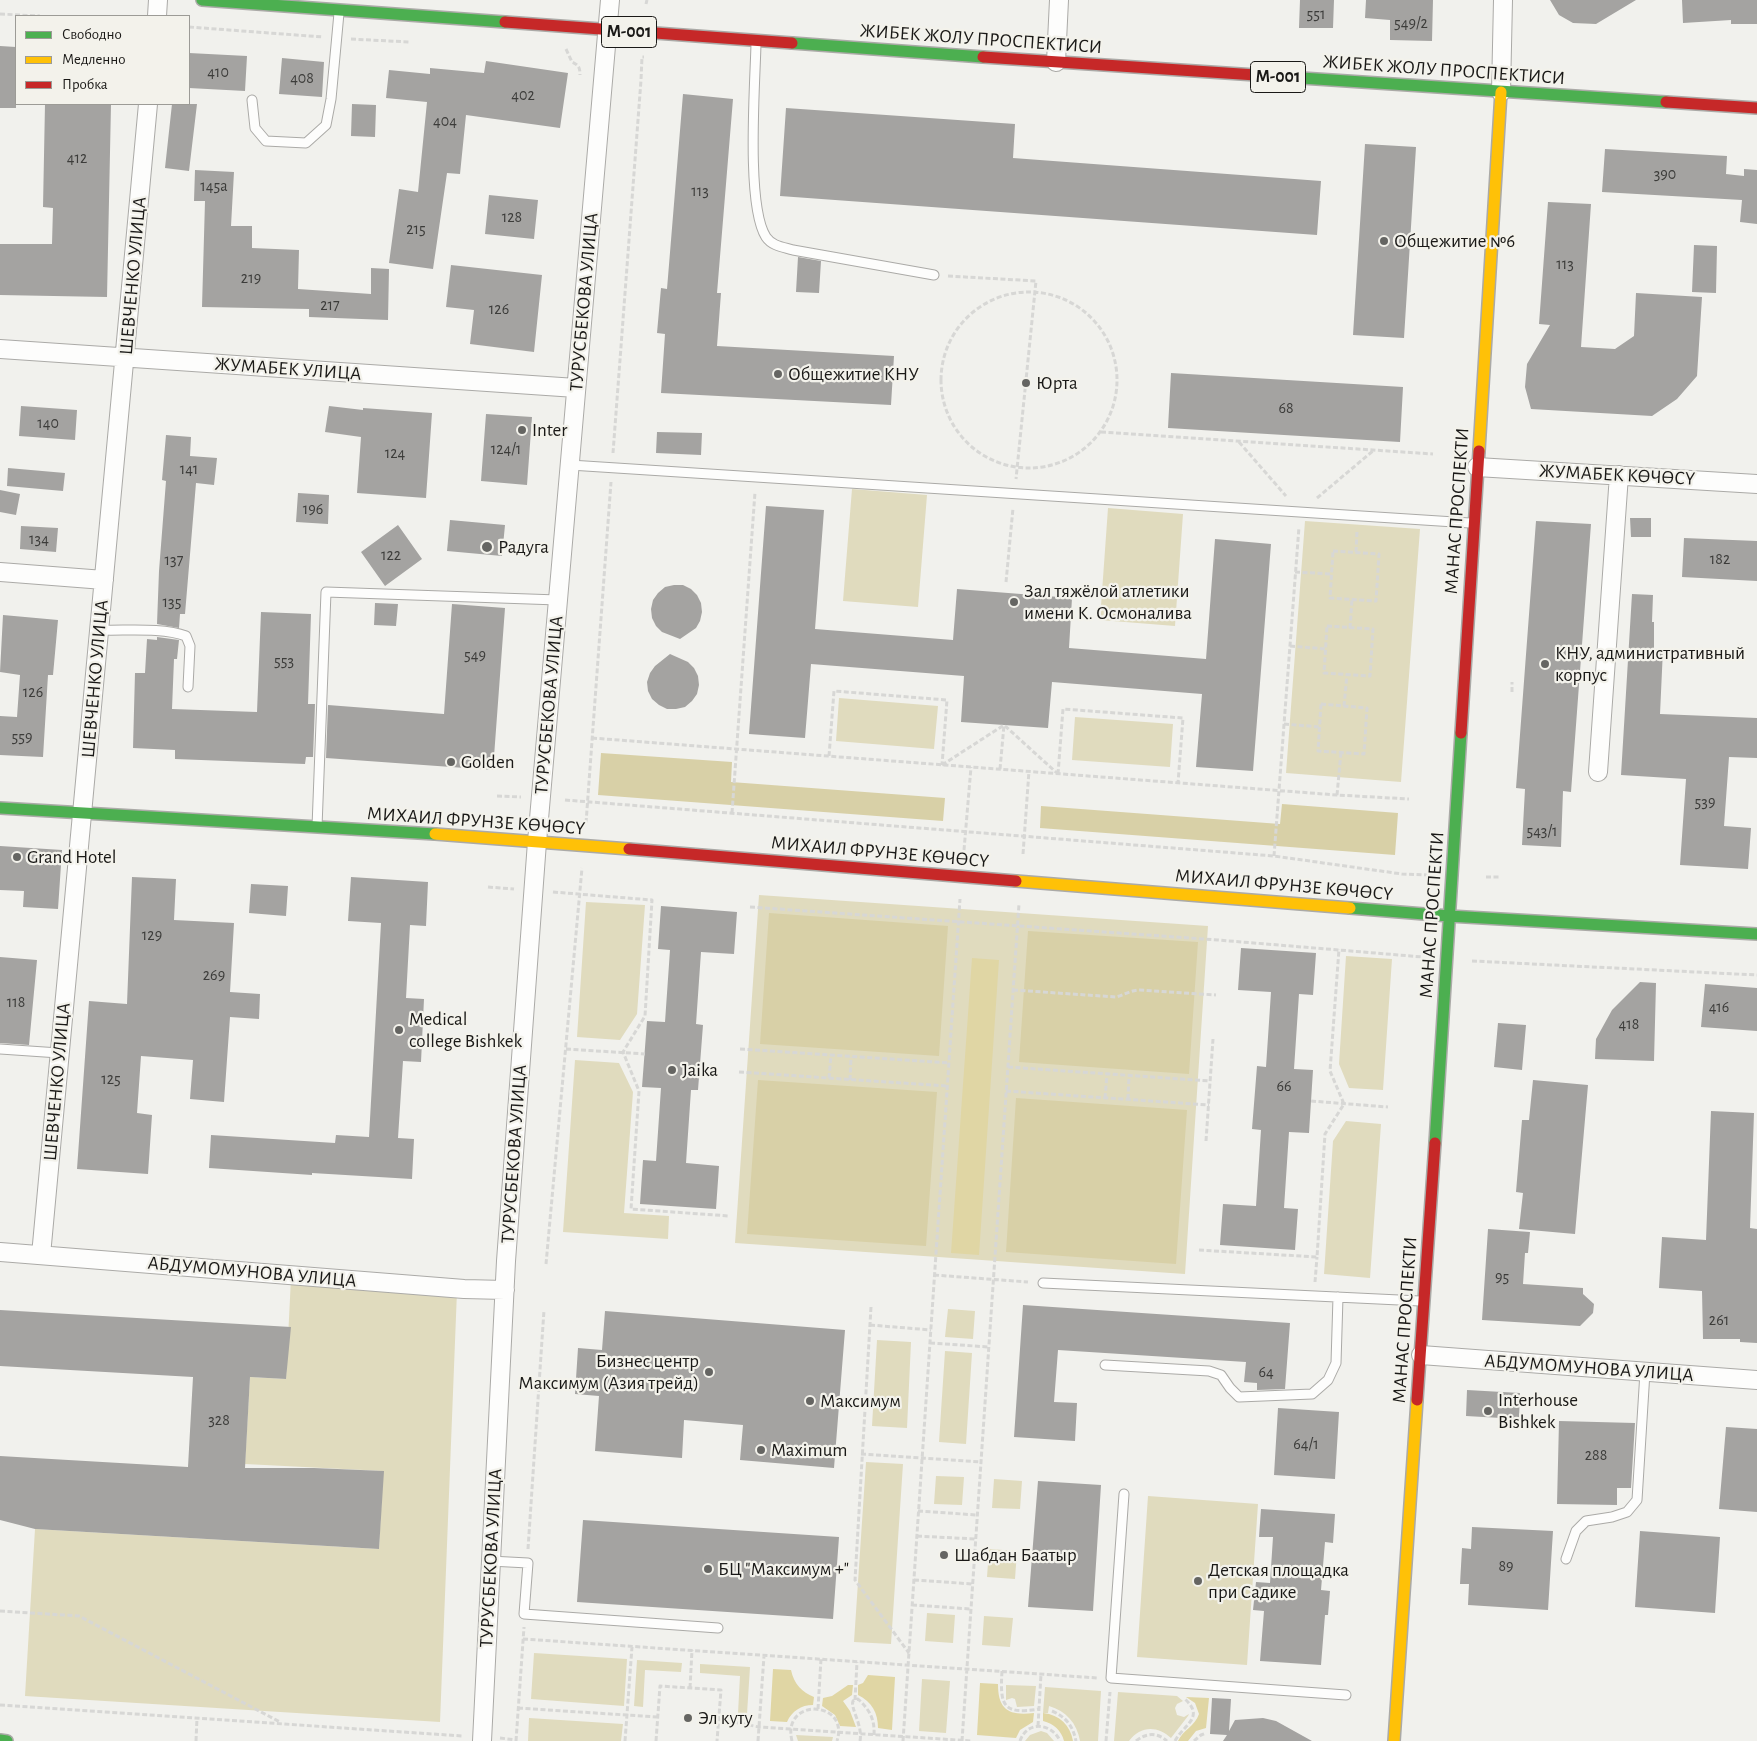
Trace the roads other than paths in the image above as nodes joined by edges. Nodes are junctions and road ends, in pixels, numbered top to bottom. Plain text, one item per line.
1 (158, 0) edge
2 (202, 0) edge
3 (610, 0) edge
4 (1059, 0) edge
5 (1503, 0) edge
6 (339, 10) junction
7 (157, 15) edge
8 (607, 30) junction
9 (756, 41) junction
10 (1056, 62) junction
11 (1501, 92) junction
12 (252, 100) dead end
13 (148, 105) edge
14 (1757, 108) edge
15 (934, 275) road end
16 (0, 349) edge
17 (125, 358) junction
18 (576, 388) junction
19 (570, 465) junction
20 (1477, 467) junction
21 (1619, 476) junction
22 (1757, 484) edge
23 (1474, 523) junction
24 (0, 572) edge
25 (104, 580) junction
26 (558, 600) junction
27 (100, 630) junction
28 (188, 687) dead end
29 (1598, 772) dead end
30 (0, 808) edge
31 (82, 813) junction
32 (317, 828) junction
33 (537, 842) junction
34 (1449, 916) junction
35 (1757, 934) edge
36 (0, 1049) edge
37 (59, 1054) junction
38 (0, 1252) edge
39 (41, 1255) junction
40 (1044, 1283) road end
41 (505, 1290) junction
42 (1338, 1297) junction
43 (1424, 1302) junction
44 (1421, 1355) junction
45 (1105, 1365) dead end
46 (1646, 1372) junction
47 (1757, 1380) edge
48 (1124, 1494) dead end
49 (1566, 1559) dead end
50 (490, 1561) junction
51 (718, 1628) dead end
52 (1346, 1695) dead end
53 (482, 1739) edge
54 (0, 1740) edge
55 (7, 1741) edge
56 (1394, 1741) edge

1 - 7 street
2 - 6 main road, ЖИБЕК ЖОЛУ ПРОСПЕКТИСИ / М-001
3 - 8 street, ТУРУСБЕКОВА УЛИЦА
4 - 10 street
5 - 11 street
6 - 8 main road, ЖИБЕК ЖОЛУ ПРОСПЕКТИСИ / М-001
6 - 12 lane
8 - 9 main road, ЖИБЕК ЖОЛУ ПРОСПЕКТИСИ / М-001
8 - 18 street, ТУРУСБЕКОВА УЛИЦА
9 - 10 main road, ЖИБЕК ЖОЛУ ПРОСПЕКТИСИ / М-001
9 - 15 lane
10 - 11 main road, ЖИБЕК ЖОЛУ ПРОСПЕКТИСИ / М-001
11 - 14 main road, ЖИБЕК ЖОЛУ ПРОСПЕКТИСИ / М-001
11 - 20 main road, МАНАС ПРОСПЕКТИ
13 - 17 street, ШЕВЧЕНКО УЛИЦА
16 - 17 street, ЖУМАБЕК УЛИЦА
17 - 18 street, ЖУМАБЕК УЛИЦА
17 - 25 street, ШЕВЧЕНКО УЛИЦА
18 - 19 street, ТУРУСБЕКОВА УЛИЦА
19 - 23 lane
19 - 26 street, ТУРУСБЕКОВА УЛИЦА
20 - 21 street, ЖУМАБЕК КӨЧӨСҮ
20 - 23 main road, МАНАС ПРОСПЕКТИ
21 - 22 street, ЖУМАБЕК КӨЧӨСҮ
21 - 29 street
23 - 34 main road, МАНАС ПРОСПЕКТИ
24 - 25 street
25 - 27 street, ШЕВЧЕНКО УЛИЦА
26 - 32 lane
26 - 33 street, ТУРУСБЕКОВА УЛИЦА
27 - 28 lane
27 - 31 street, ШЕВЧЕНКО УЛИЦА
30 - 31 main road, МИХАИЛ ФРУНЗЕ КӨЧӨСҮ
31 - 32 main road, МИХАИЛ ФРУНЗЕ КӨЧӨСҮ
31 - 37 street, ШЕВЧЕНКО УЛИЦА
32 - 33 main road, МИХАИЛ ФРУНЗЕ КӨЧӨСҮ
33 - 34 main road, МИХАИЛ ФРУНЗЕ КӨЧӨСҮ
33 - 41 street, ТУРУСБЕКОВА УЛИЦА
34 - 35 main road, МИХАИЛ ФРУНЗЕ КӨЧӨСҮ
34 - 43 main road, МАНАС ПРОСПЕКТИ
36 - 37 lane
37 - 39 street, ШЕВЧЕНКО УЛИЦА
38 - 39 street, АБДУМОМУНОВА УЛИЦА
39 - 41 street, АБДУМОМУНОВА УЛИЦА
40 - 42 lane
41 - 50 street, ТУРУСБЕКОВА УЛИЦА
42 - 43 lane
42 - 45 lane
43 - 44 main road, МАНАС ПРОСПЕКТИ
44 - 46 street, АБДУМОМУНОВА УЛИЦА
44 - 56 main road, МАНАС ПРОСПЕКТИ
46 - 47 street, АБДУМОМУНОВА УЛИЦА
46 - 49 lane
48 - 52 lane
50 - 51 lane
50 - 53 street, ТУРУСБЕКОВА УЛИЦА
54 - 55 main road

